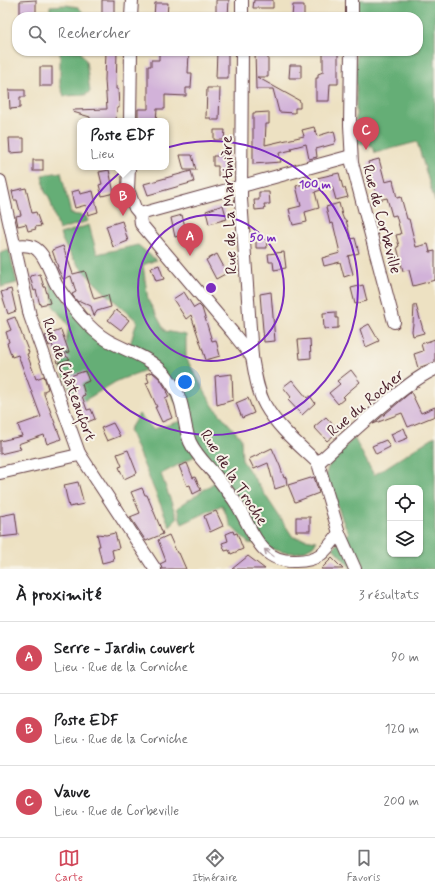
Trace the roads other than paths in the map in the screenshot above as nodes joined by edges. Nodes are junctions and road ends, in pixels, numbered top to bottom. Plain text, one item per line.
1 (132, 0) edge
2 (242, 0) edge
3 (352, 0) edge
4 (131, 12) edge
5 (242, 12) edge
6 (352, 12) edge
7 (131, 56) edge
8 (242, 56) edge
9 (351, 56) edge
10 (130, 118) edge
11 (351, 156) junction
12 (129, 170) edge
13 (0, 181) edge
14 (241, 186) junction
15 (140, 214) junction
16 (15, 246) junction
17 (394, 322) dead end
18 (252, 357) junction
19 (435, 369) edge
20 (79, 453) junction
21 (318, 463) junction
22 (0, 473) edge
23 (339, 533) junction
24 (155, 569) edge
25 (355, 569) edge

1 - 4 street
2 - 5 street
3 - 6 street
7 - 10 street
8 - 14 street, Rue de La Martinière
9 - 11 street, Rue de Corbeville
11 - 14 street
11 - 17 street, Rue de Corbeville
12 - 15 street
13 - 16 street, Rue de Châteaufort
14 - 15 street
14 - 18 street, Rue de La Martinière
15 - 18 street
16 - 20 street, Rue de Châteaufort
23 -> 16 street, Rue de la Troche
18 - 21 street, Rue de La Martinière
19 - 21 street, Rue du Rocher
20 - 22 street
20 - 24 street, Rue de Châteaufort
21 - 23 street
23 - 25 street

